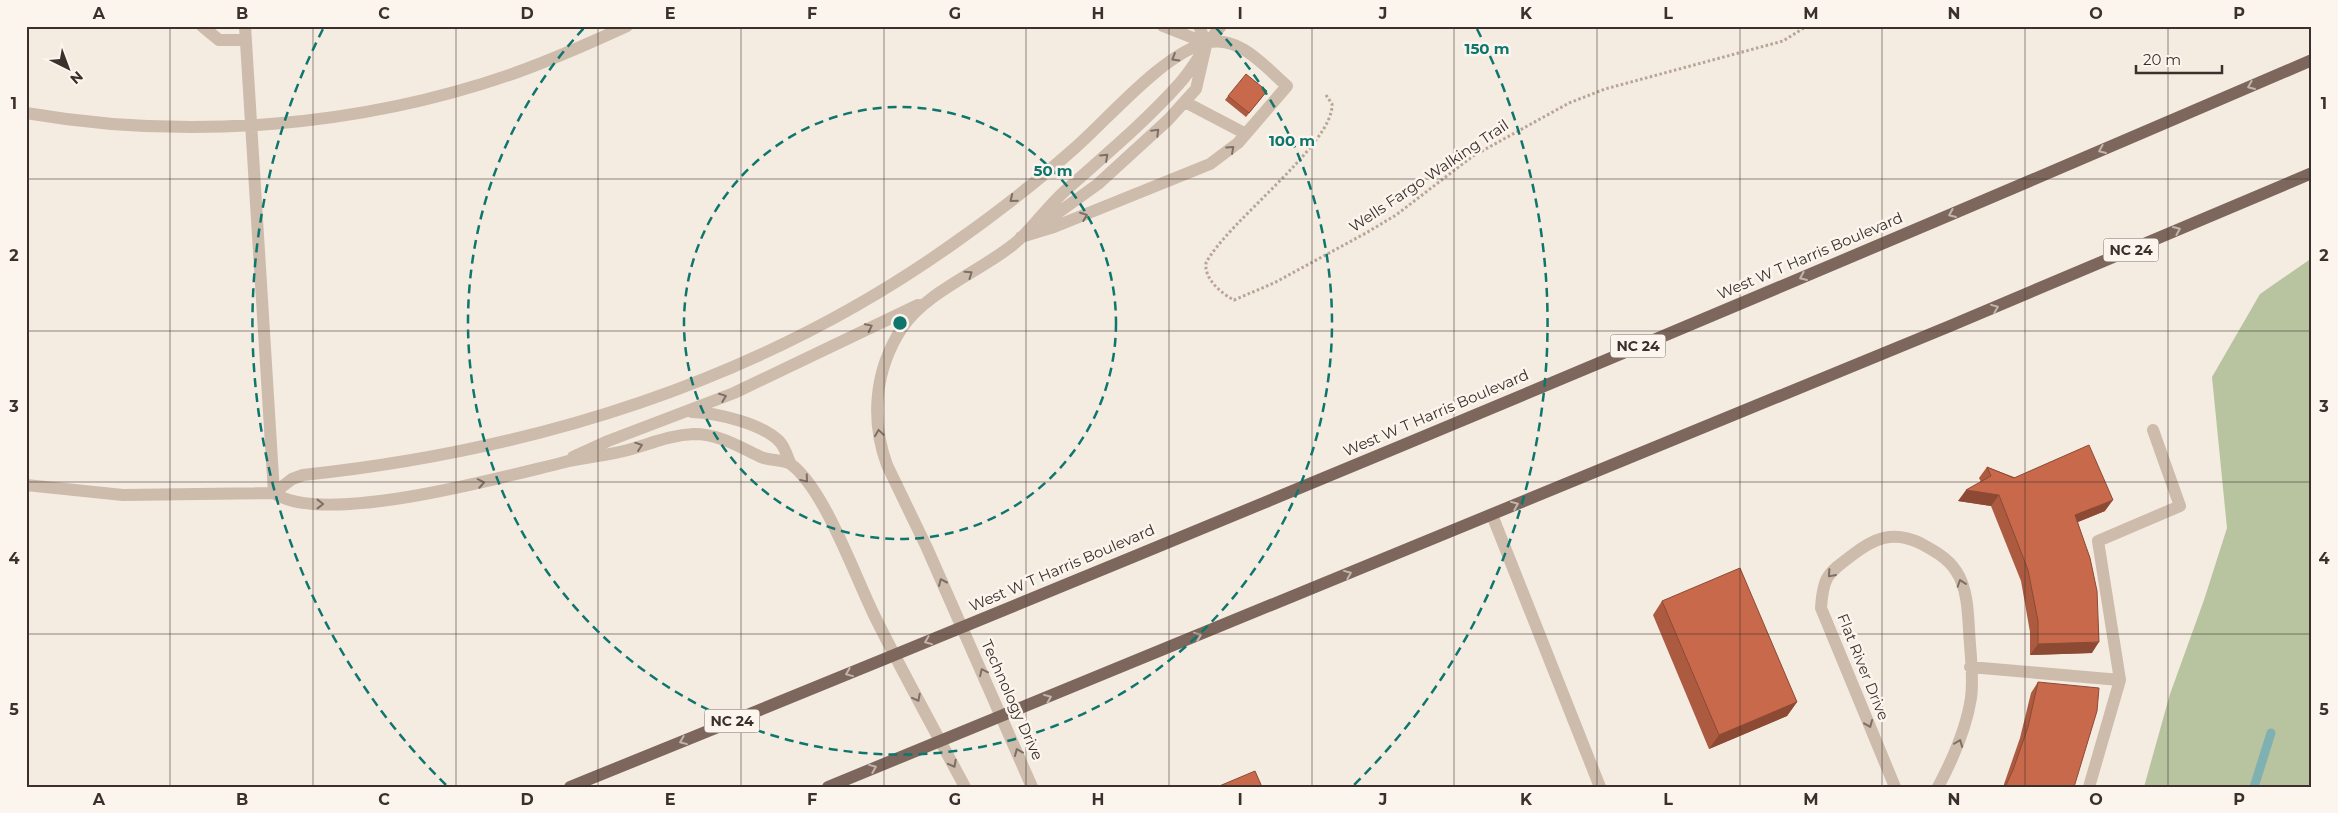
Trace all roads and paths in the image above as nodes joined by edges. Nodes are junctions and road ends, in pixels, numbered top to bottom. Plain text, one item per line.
1 (202, 26) edge
2 (245, 26) edge
3 (627, 26) edge
4 (1163, 26) edge
5 (1199, 26) edge
6 (1220, 26) edge
7 (1807, 26) edge
8 (246, 40) junction
9 (1206, 42) junction
10 (2312, 60) edge
11 (1326, 95) dead end
12 (1185, 102) junction
13 (26, 113) edge
14 (251, 124) junction
15 (1246, 134) junction
16 (2312, 173) edge
17 (1021, 237) junction
18 (941, 294) junction
19 (684, 412) junction
20 (2153, 430) dead end
21 (565, 462) junction
22 (790, 463) junction
23 (26, 485) edge
24 (274, 493) junction
25 (1492, 515) junction
26 (962, 627) junction
27 (894, 655) junction
28 (1970, 667) junction
29 (2120, 680) junction
30 (1003, 716) junction
31 (941, 742) junction
32 (570, 787) edge
33 (828, 787) edge
34 (965, 787) edge
35 (1032, 787) edge
36 (1600, 787) edge
37 (1895, 787) edge
38 (1938, 787) edge
39 (2089, 787) edge

1 - 8 street
2 - 8 street
3 - 14 street
4 - 9 street
5 - 9 street
6 - 9 street
7 - 11 path, Wells Fargo Walking Trail
8 - 14 street
9 - 12 street
9 - 15 street
17 -> 9 street
9 -> 24 street
10 -> 26 main road, West W T Harris Boulevard / NC 24
12 - 15 street
17 -> 12 street
13 - 14 street
14 - 24 street
17 -> 15 street
25 -> 16 main road, NC 24
18 -> 17 street
19 -> 18 street
26 -> 18 street, Technology Drive
19 - 21 street
19 - 22 street
20 - 29 street
21 -> 22 street
24 -> 21 street
22 -> 27 street
23 - 24 street
30 -> 25 main road, NC 24
25 - 36 street
26 -> 27 main road, West W T Harris Boulevard / NC 24
30 -> 26 street, Technology Drive
27 -> 31 street
27 -> 32 main road, West W T Harris Boulevard / NC 24
28 - 29 street
28 -> 37 street, Flat River Drive
38 -> 28 street, Flat River Drive
29 - 39 street
30 - 31 main road, NC 24
35 -> 30 street, Technology Drive
33 -> 31 main road, NC 24
31 -> 34 street

